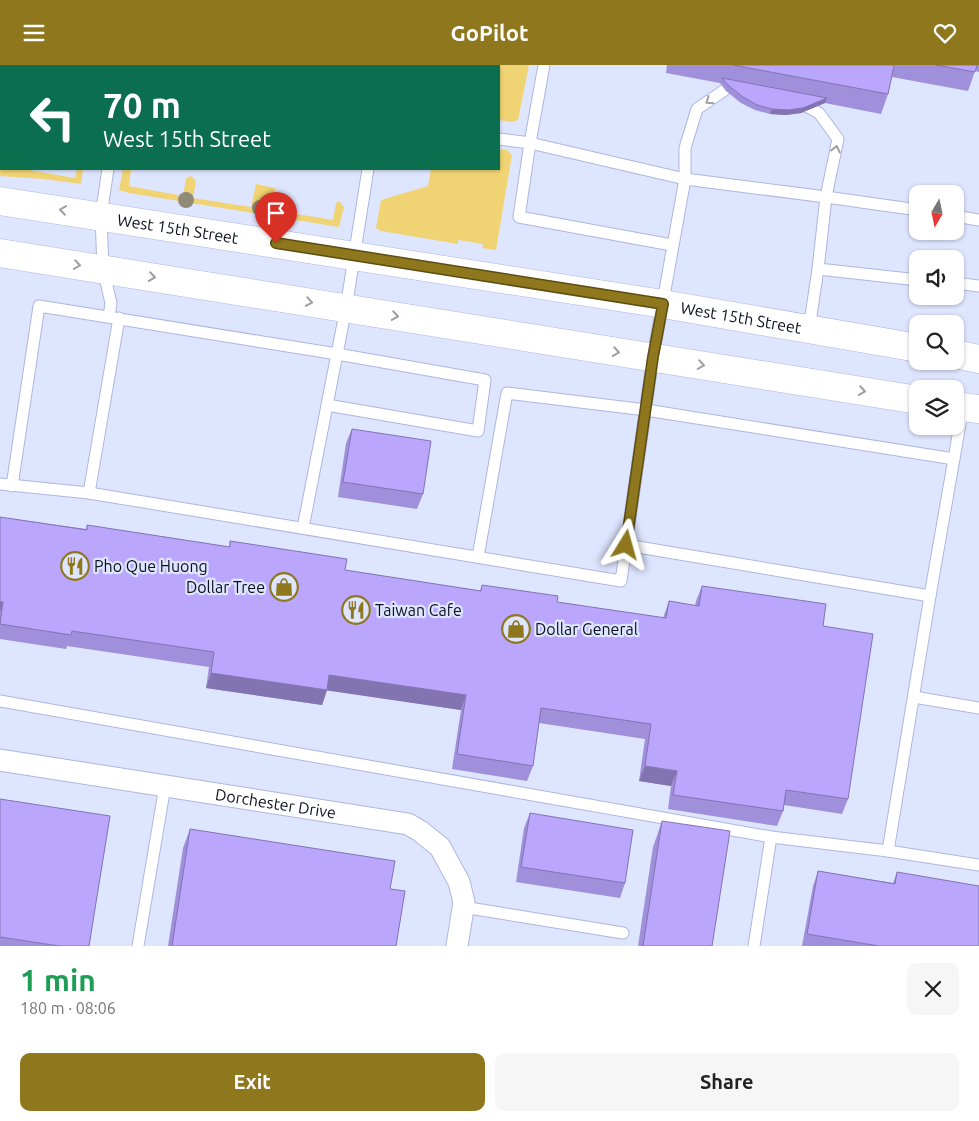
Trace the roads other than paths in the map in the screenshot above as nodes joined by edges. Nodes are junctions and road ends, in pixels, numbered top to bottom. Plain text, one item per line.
1 (544, 65) edge
2 (747, 90) edge
3 (790, 98) edge
4 (500, 139) edge
5 (530, 143) junction
6 (108, 170) edge
7 (368, 170) edge
8 (685, 179) junction
9 (826, 197) junction
10 (0, 201) edge
11 (909, 210) edge
12 (101, 215) junction
13 (964, 218) edge
14 (979, 220) edge
15 (672, 245) junction
16 (0, 253) edge
17 (353, 255) junction
18 (103, 269) junction
19 (818, 269) junction
20 (909, 279) edge
21 (964, 284) edge
22 (979, 286) edge
23 (663, 304) junction
24 (346, 309) junction
25 (114, 318) junction
26 (809, 329) junction
27 (909, 346) edge
28 (337, 354) junction
29 (964, 356) edge
30 (653, 357) junction
31 (979, 359) edge
32 (909, 399) edge
33 (327, 405) junction
34 (966, 407) edge
35 (646, 411) junction
36 (954, 459) junction
37 (0, 484) edge
38 (12, 486) junction
39 (89, 493) junction
40 (303, 528) junction
41 (626, 545) junction
42 (478, 557) junction
43 (930, 596) junction
44 (914, 697) junction
45 (0, 701) edge
46 (979, 707) edge
47 (0, 759) edge
48 (165, 786) junction
49 (771, 837) junction
50 (888, 851) junction
51 (979, 865) edge
52 (463, 907) junction
53 (623, 933) dead end
54 (138, 946) edge
55 (457, 946) edge
56 (754, 946) edge

1 - 5 lane
2 -> 8 lane
9 -> 3 lane
4 - 5 lane
5 - 8 lane
5 - 15 lane
6 - 12 lane
7 - 17 lane
8 - 9 lane
8 - 15 lane
9 - 11 lane
9 - 19 lane
12 -> 10 main road, West 15th Street
12 - 17 main road, West 15th Street
12 - 18 lane
13 - 14 lane
15 - 23 lane
16 -> 18 main road
17 - 23 main road, West 15th Street
17 - 24 lane
18 -> 24 main road
18 - 25 lane
19 - 20 lane
19 - 26 lane
21 - 22 lane
23 - 26 main road, West 15th Street
23 - 30 lane
24 - 28 lane
24 -> 30 main road
25 - 28 lane
25 - 38 lane
25 - 39 lane
26 - 27 main road, West 15th Street
28 - 33 lane
28 - 33 lane
29 - 31 main road
30 -> 32 main road
30 - 35 lane
33 - 40 lane
34 - 36 lane
35 - 36 lane
35 - 41 lane
35 - 42 lane
36 - 43 lane
37 - 38 lane
38 - 39 lane
39 - 40 lane
40 - 42 lane
41 - 42 lane
41 - 43 lane
43 - 44 lane
44 - 46 lane
44 - 50 lane
45 - 49 lane
47 - 48 street, Dorchester Drive
48 - 52 street, Dorchester Drive
48 - 54 lane
49 - 50 lane
49 - 56 lane
50 - 51 lane
52 - 53 lane
52 - 55 street, Dorchester Drive

